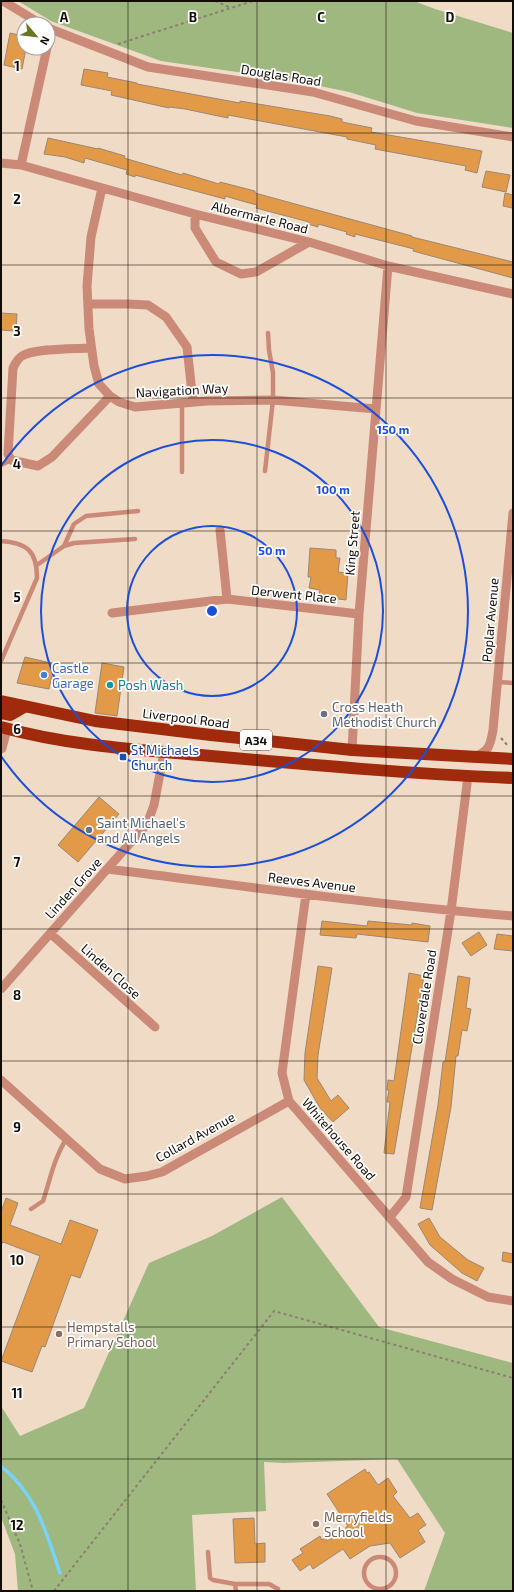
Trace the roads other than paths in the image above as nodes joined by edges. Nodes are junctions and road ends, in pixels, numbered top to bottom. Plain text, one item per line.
1 (3, 1) edge
2 (28, 16) edge
3 (56, 31) edge
4 (45, 56) edge
5 (513, 137) edge
6 (1, 163) edge
7 (21, 165) junction
8 (102, 188) junction
9 (195, 214) junction
10 (310, 242) junction
11 (388, 266) junction
12 (513, 294) edge
13 (88, 304) junction
14 (268, 333) dead end
15 (91, 348) junction
16 (110, 396) junction
17 (273, 400) junction
18 (193, 402) junction
19 (182, 403) junction
20 (376, 409) junction
21 (11, 460) junction
22 (1, 465) edge
23 (265, 471) dead end
24 (182, 472) dead end
25 (138, 511) dead end
26 (513, 513) edge
27 (220, 530) dead end
28 (135, 539) dead end
29 (1, 541) edge
30 (64, 546) junction
31 (37, 565) junction
32 (227, 599) junction
33 (112, 613) dead end
34 (359, 614) junction
35 (1, 661) edge
36 (498, 682) junction
37 (513, 683) edge
38 (1, 701) edge
39 (24, 707) junction
40 (5, 714) edge
41 (4, 728) edge
42 (1, 748) edge
43 (352, 750) junction
44 (164, 752) junction
45 (473, 757) junction
46 (513, 759) edge
47 (468, 776) junction
48 (513, 778) edge
49 (108, 869) junction
50 (306, 894) junction
51 (451, 911) junction
52 (513, 916) edge
53 (50, 934) junction
54 (1, 989) edge
55 (155, 1027) dead end
56 (1, 1080) edge
57 (289, 1101) junction
58 (66, 1139) junction
59 (31, 1209) dead end
60 (390, 1217) junction
61 (513, 1301) edge
62 (208, 1552) dead end
63 (235, 1584) junction
64 (278, 1589) dead end
65 (377, 1590) edge
66 (236, 1591) edge

1 - 2 street
3 - 5 street, Douglas Road
4 - 7 street
6 - 7 street, Albermarle Road
7 - 8 street, Albermarle Road
8 - 9 street, Albermarle Road
8 - 13 street, Navigation Way
9 - 10 street, Albermarle Road
9 - 10 street
10 - 11 street, Albermarle Road
11 - 12 street, Albermarle Road
11 - 20 street, King Street
13 - 15 street, Navigation Way
13 - 18 street
14 - 17 lane
15 - 16 street, Navigation Way
15 - 21 street
16 - 19 street, Navigation Way
16 - 21 street
17 - 18 street, Navigation Way
17 - 20 street, Navigation Way
17 - 23 lane
18 - 19 street, Navigation Way
19 - 24 lane
20 - 34 street, King Street
21 - 22 lane
25 - 30 lane
26 - 36 street, Poplar Avenue
27 - 32 street
28 - 30 lane
29 - 31 lane
30 - 31 lane
31 - 35 lane
32 - 33 street, Derwent Place
32 - 34 street, Derwent Place
34 - 43 street, King Street
36 - 37 lane
36 - 45 street, Poplar Avenue
38 - 39 highway, Liverpool Road / A34
39 - 40 highway
39 - 43 highway, Liverpool Road / A34
40 - 41 highway
41 - 42 street
41 - 44 highway, A34
43 - 45 highway, Liverpool Road / A34
44 - 47 highway, A34
44 - 49 street, Linden Grove
45 - 46 highway, Liverpool Road / A34
47 - 48 highway, A34
47 - 51 street, Cloverdale Road
49 - 50 street, Reeves Avenue
49 - 53 street, Linden Grove
50 - 51 street, Reeves Avenue
50 - 57 street, Whitehouse Road
51 - 52 street, Reeves Avenue
51 - 60 street, Cloverdale Road
53 - 54 street, Linden Grove
53 - 55 street, Linden Close
56 - 58 street, Collard Avenue
57 - 58 street, Collard Avenue
57 - 60 street, Whitehouse Road
58 - 59 lane
60 - 61 street, Whitehouse Road
62 - 63 lane
63 - 64 lane
63 - 66 lane
65 - 65 lane

